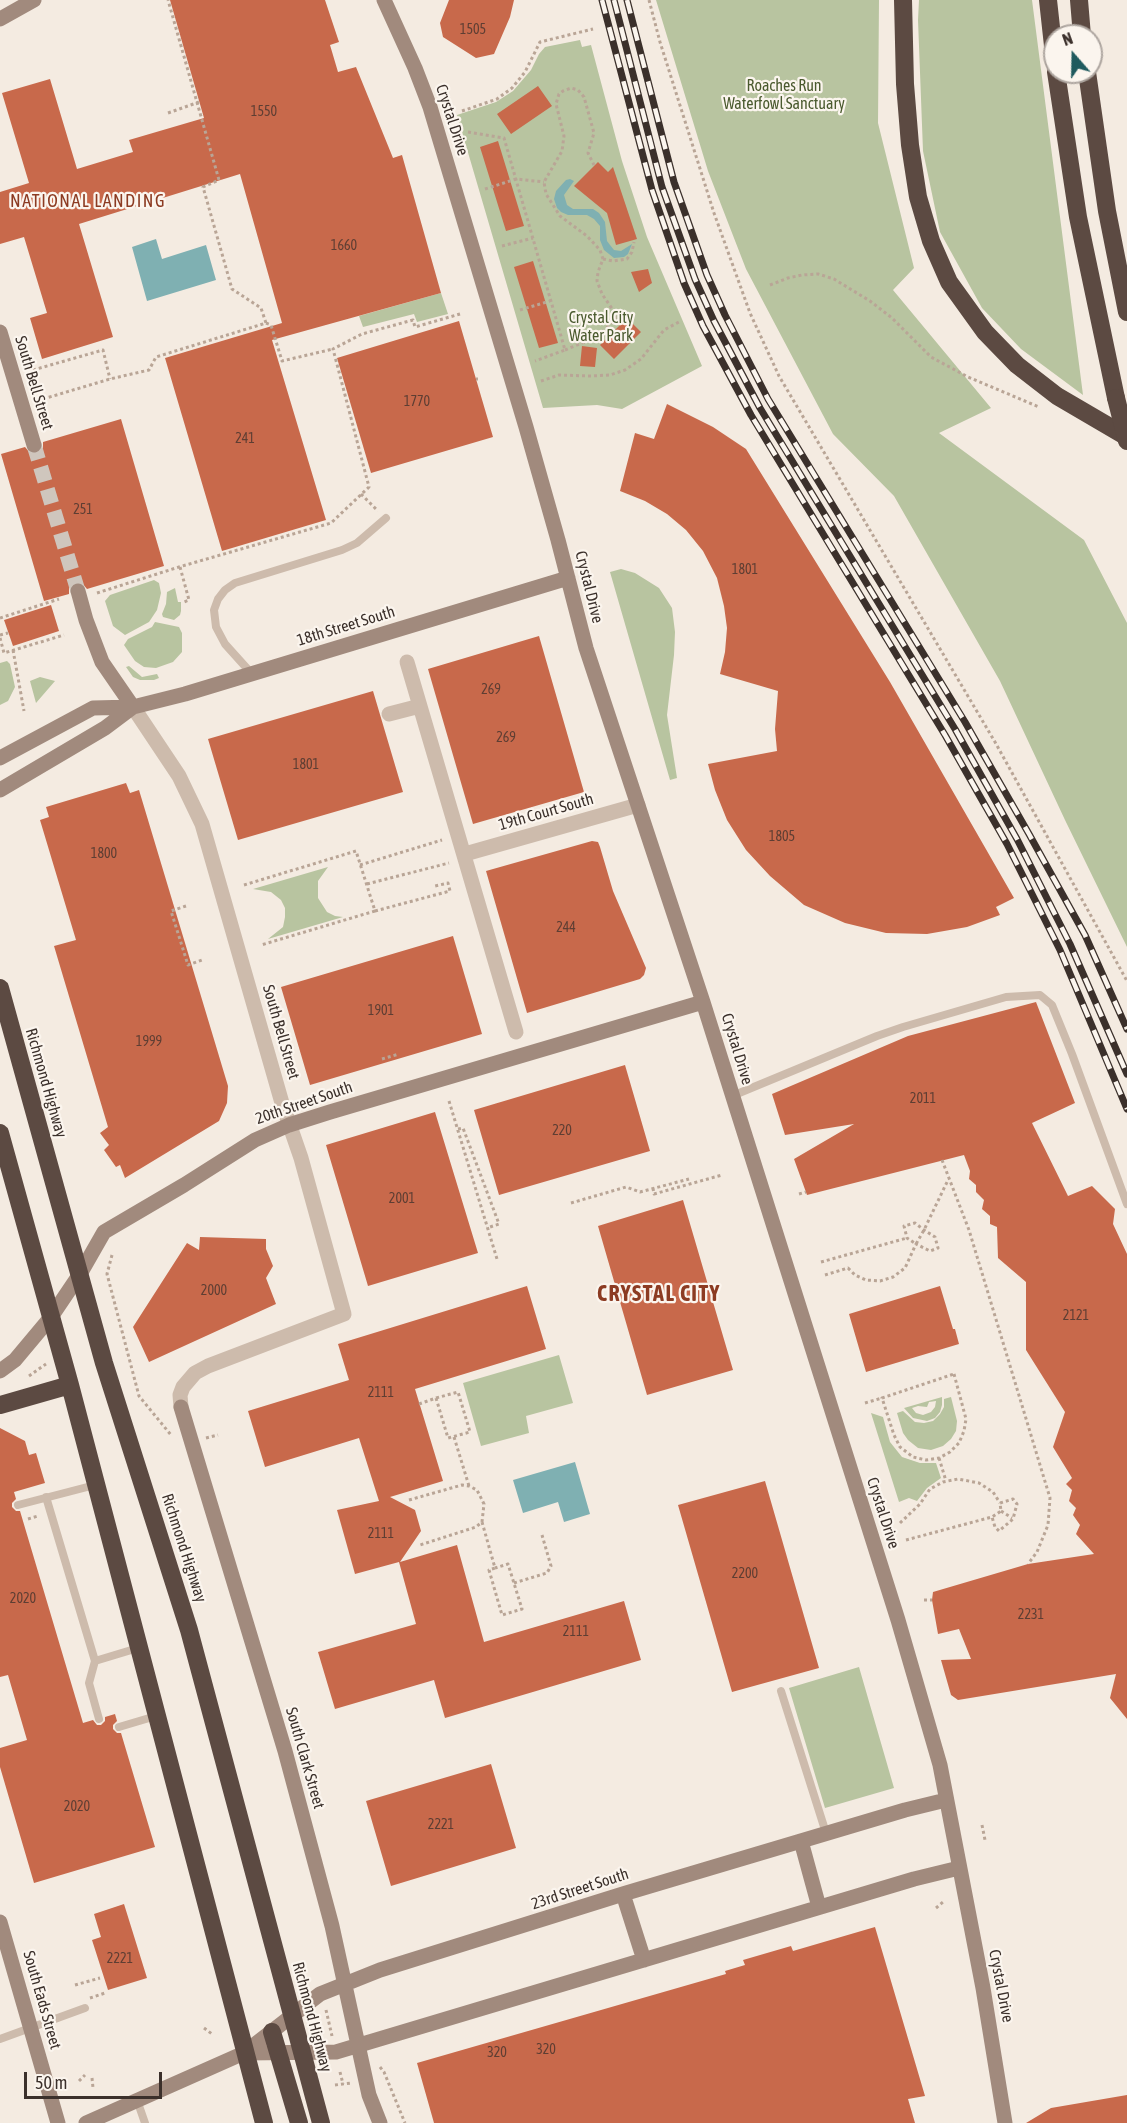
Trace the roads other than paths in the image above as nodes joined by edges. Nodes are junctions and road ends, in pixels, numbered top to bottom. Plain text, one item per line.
1 (34, 0) edge
2 (384, 0) edge
3 (903, 0) edge
4 (1048, 0) edge
5 (1078, 0) edge
6 (0, 20) edge
7 (1051, 24) edge
8 (1081, 24) edge
9 (1058, 84) edge
10 (1089, 84) edge
11 (1127, 312) edge
12 (0, 333) edge
13 (1127, 439) edge
14 (34, 445) tunnel mouth
15 (386, 518) road end
16 (568, 578) junction
17 (78, 591) tunnel mouth
18 (407, 662) dead end
19 (252, 674) junction
20 (420, 706) junction
21 (133, 707) junction
22 (389, 714) dead end
23 (0, 758) edge
24 (0, 790) edge
25 (638, 805) junction
26 (465, 856) junction
27 (0, 987) edge
28 (703, 1002) junction
29 (516, 1032) dead end
30 (732, 1096) junction
31 (289, 1125) junction
32 (0, 1132) edge
33 (1127, 1204) edge
34 (80, 1274) junction
35 (51, 1317) junction
36 (0, 1371) edge
37 (70, 1385) junction
38 (0, 1405) edge
39 (181, 1407) joint
40 (95, 1485) junction
41 (46, 1497) junction
42 (18, 1505) dead end
43 (138, 1648) junction
44 (95, 1661) junction
45 (782, 1691) dead end
46 (157, 1716) junction
47 (99, 1719) dead end
48 (119, 1727) dead end
49 (946, 1800) junction
50 (826, 1833) junction
51 (801, 1841) junction
52 (959, 1868) junction
53 (623, 1894) junction
54 (819, 1907) junction
55 (0, 1922) edge
56 (644, 1960) junction
57 (345, 1984) junction
58 (85, 2008) dead end
59 (292, 2016) junction
60 (31, 2027) junction
61 (272, 2032) junction
62 (0, 2039) edge
63 (358, 2044) junction
64 (278, 2051) junction
65 (301, 2051) junction
66 (244, 2053) junction
67 (137, 2100) junction
68 (58, 2123) edge
69 (86, 2123) edge
70 (145, 2123) edge
71 (264, 2123) edge
72 (299, 2123) edge
73 (321, 2123) edge
74 (380, 2123) edge
75 (1005, 2123) edge

1 - 6 street
2 - 16 street, Crystal Drive
3 - 13 highway
4 - 7 highway
5 - 8 highway
9 - 13 highway, bridge
10 - 11 highway
12 - 14 street, South Bell Street
15 - 19 lane
16 - 19 street, 18th Street South
16 - 25 street, Crystal Drive
17 - 21 street, South Bell Street
18 - 20 street
19 - 21 street, 18th Street South
20 - 22 street
20 - 26 street
21 - 23 street, 18th Street South
21 - 24 street, 18th Street South
21 - 31 street, South Bell Street
25 - 26 street, 19th Court South
25 - 28 street, Crystal Drive
26 - 29 street
27 - 34 highway, Richmond Highway
28 - 30 street, Crystal Drive
28 - 31 street, 20th Street South
30 - 33 lane
30 - 49 street, Crystal Drive
31 - 34 street, 20th Street South
31 - 39 street, South Bell Street
32 - 35 highway
34 - 35 street, 20th Street South
34 - 59 highway, Richmond Highway
35 - 36 street, 20th Street South
35 - 37 highway
37 - 38 highway
37 - 40 highway
39 - 57 street, South Clark Street
40 - 41 lane
40 - 43 highway
41 - 42 lane
41 - 44 lane
43 - 44 lane
43 - 46 highway
44 - 47 lane
45 - 50 lane
46 - 48 lane
46 - 66 highway
49 - 50 street, 23rd Street South
49 - 52 street, Crystal Drive
50 - 51 street, 23rd Street South
51 - 53 street, 23rd Street South
51 - 54 street
52 - 54 street, 23rd Street South
52 - 75 street, Crystal Drive
53 - 56 street
53 - 57 street, 23rd Street South
54 - 56 street, 23rd Street South
55 - 60 street, South Eads Street
56 - 63 street, 23rd Street South
57 - 59 street, 23rd Street South
57 - 63 street, South Clark Street
58 - 60 lane
59 - 61 street, 23rd Street South
59 - 65 highway, Richmond Highway
60 - 62 lane
60 - 68 street, South Eads Street
61 - 64 highway
61 - 66 street, 23rd Street South
63 - 65 street, 23rd Street South
63 - 74 street, South Clark Street
64 - 65 street, 23rd Street South
64 - 66 street, 23rd Street South
64 - 72 highway
65 - 73 highway, Richmond Highway
66 - 67 street, 23rd Street South
66 - 71 highway
67 - 69 street, 23rd Street South
67 - 70 lane

